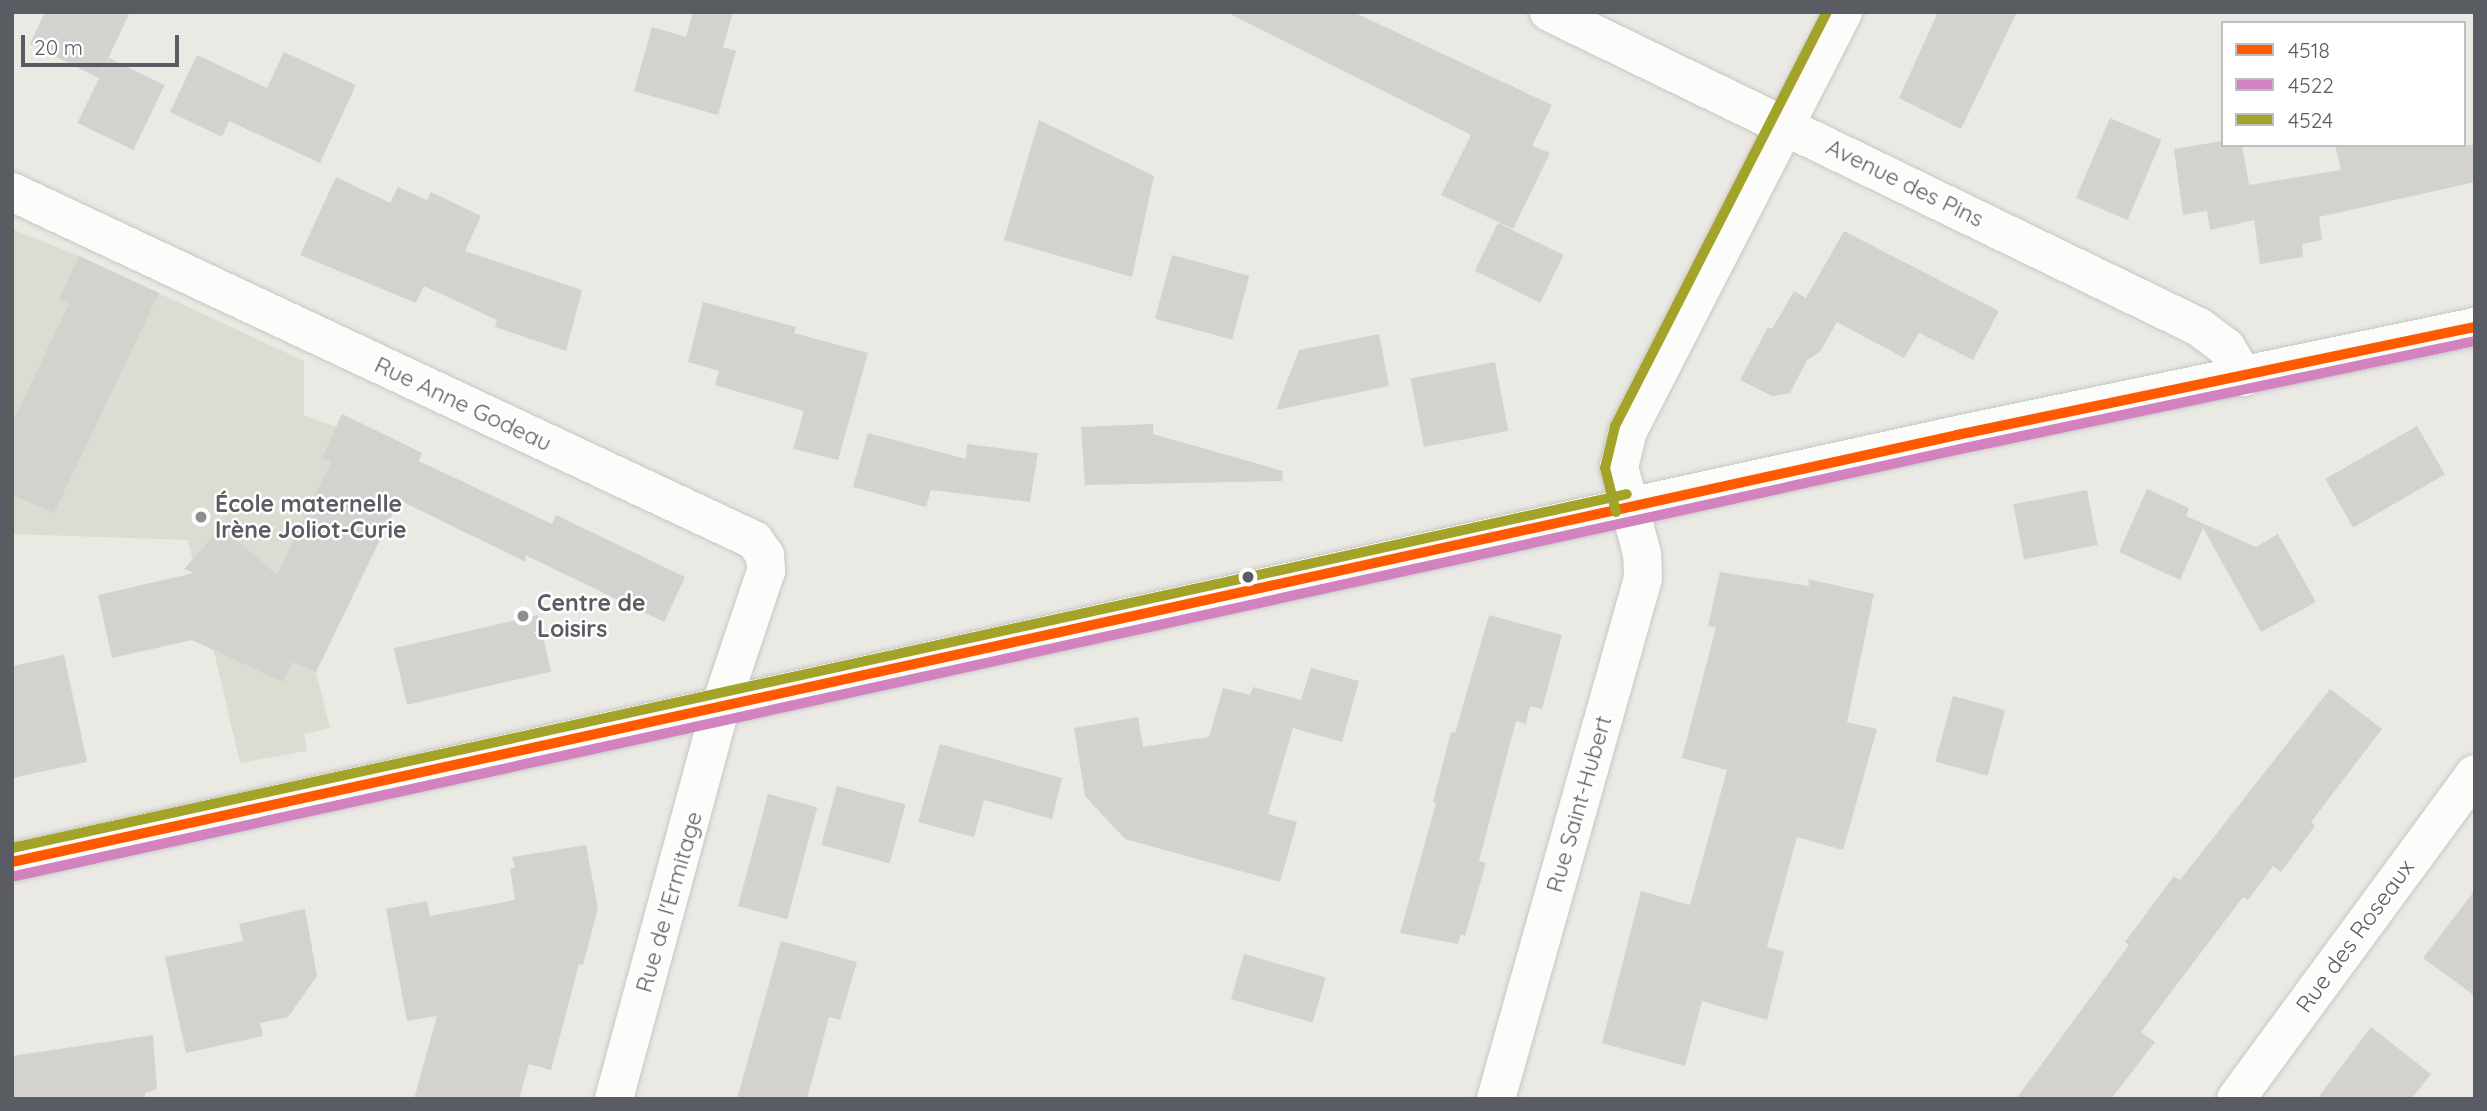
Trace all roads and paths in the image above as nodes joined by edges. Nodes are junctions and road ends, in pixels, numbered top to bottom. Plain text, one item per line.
1 (1549, 12) edge
2 (1843, 12) edge
3 (1785, 125) junction
4 (12, 192) edge
5 (2475, 327) edge
6 (2244, 377) junction
7 (1630, 508) junction
8 (721, 705) junction
9 (2475, 774) edge
10 (12, 862) edge
11 (614, 1099) edge
12 (1496, 1099) edge
13 (2236, 1099) edge

1 - 3 street, Avenue des Pins
2 - 3 street, Rue Saint-Hubert
3 - 6 street, Avenue des Pins
3 - 7 street, Rue Saint-Hubert
4 - 8 street, Rue Anne Godeau
5 - 6 street
6 - 7 street
7 - 8 street
7 - 12 street, Rue Saint-Hubert
8 - 10 street
8 - 11 street, Rue de l'Ermitage
9 - 13 street, Rue des Roseaux

